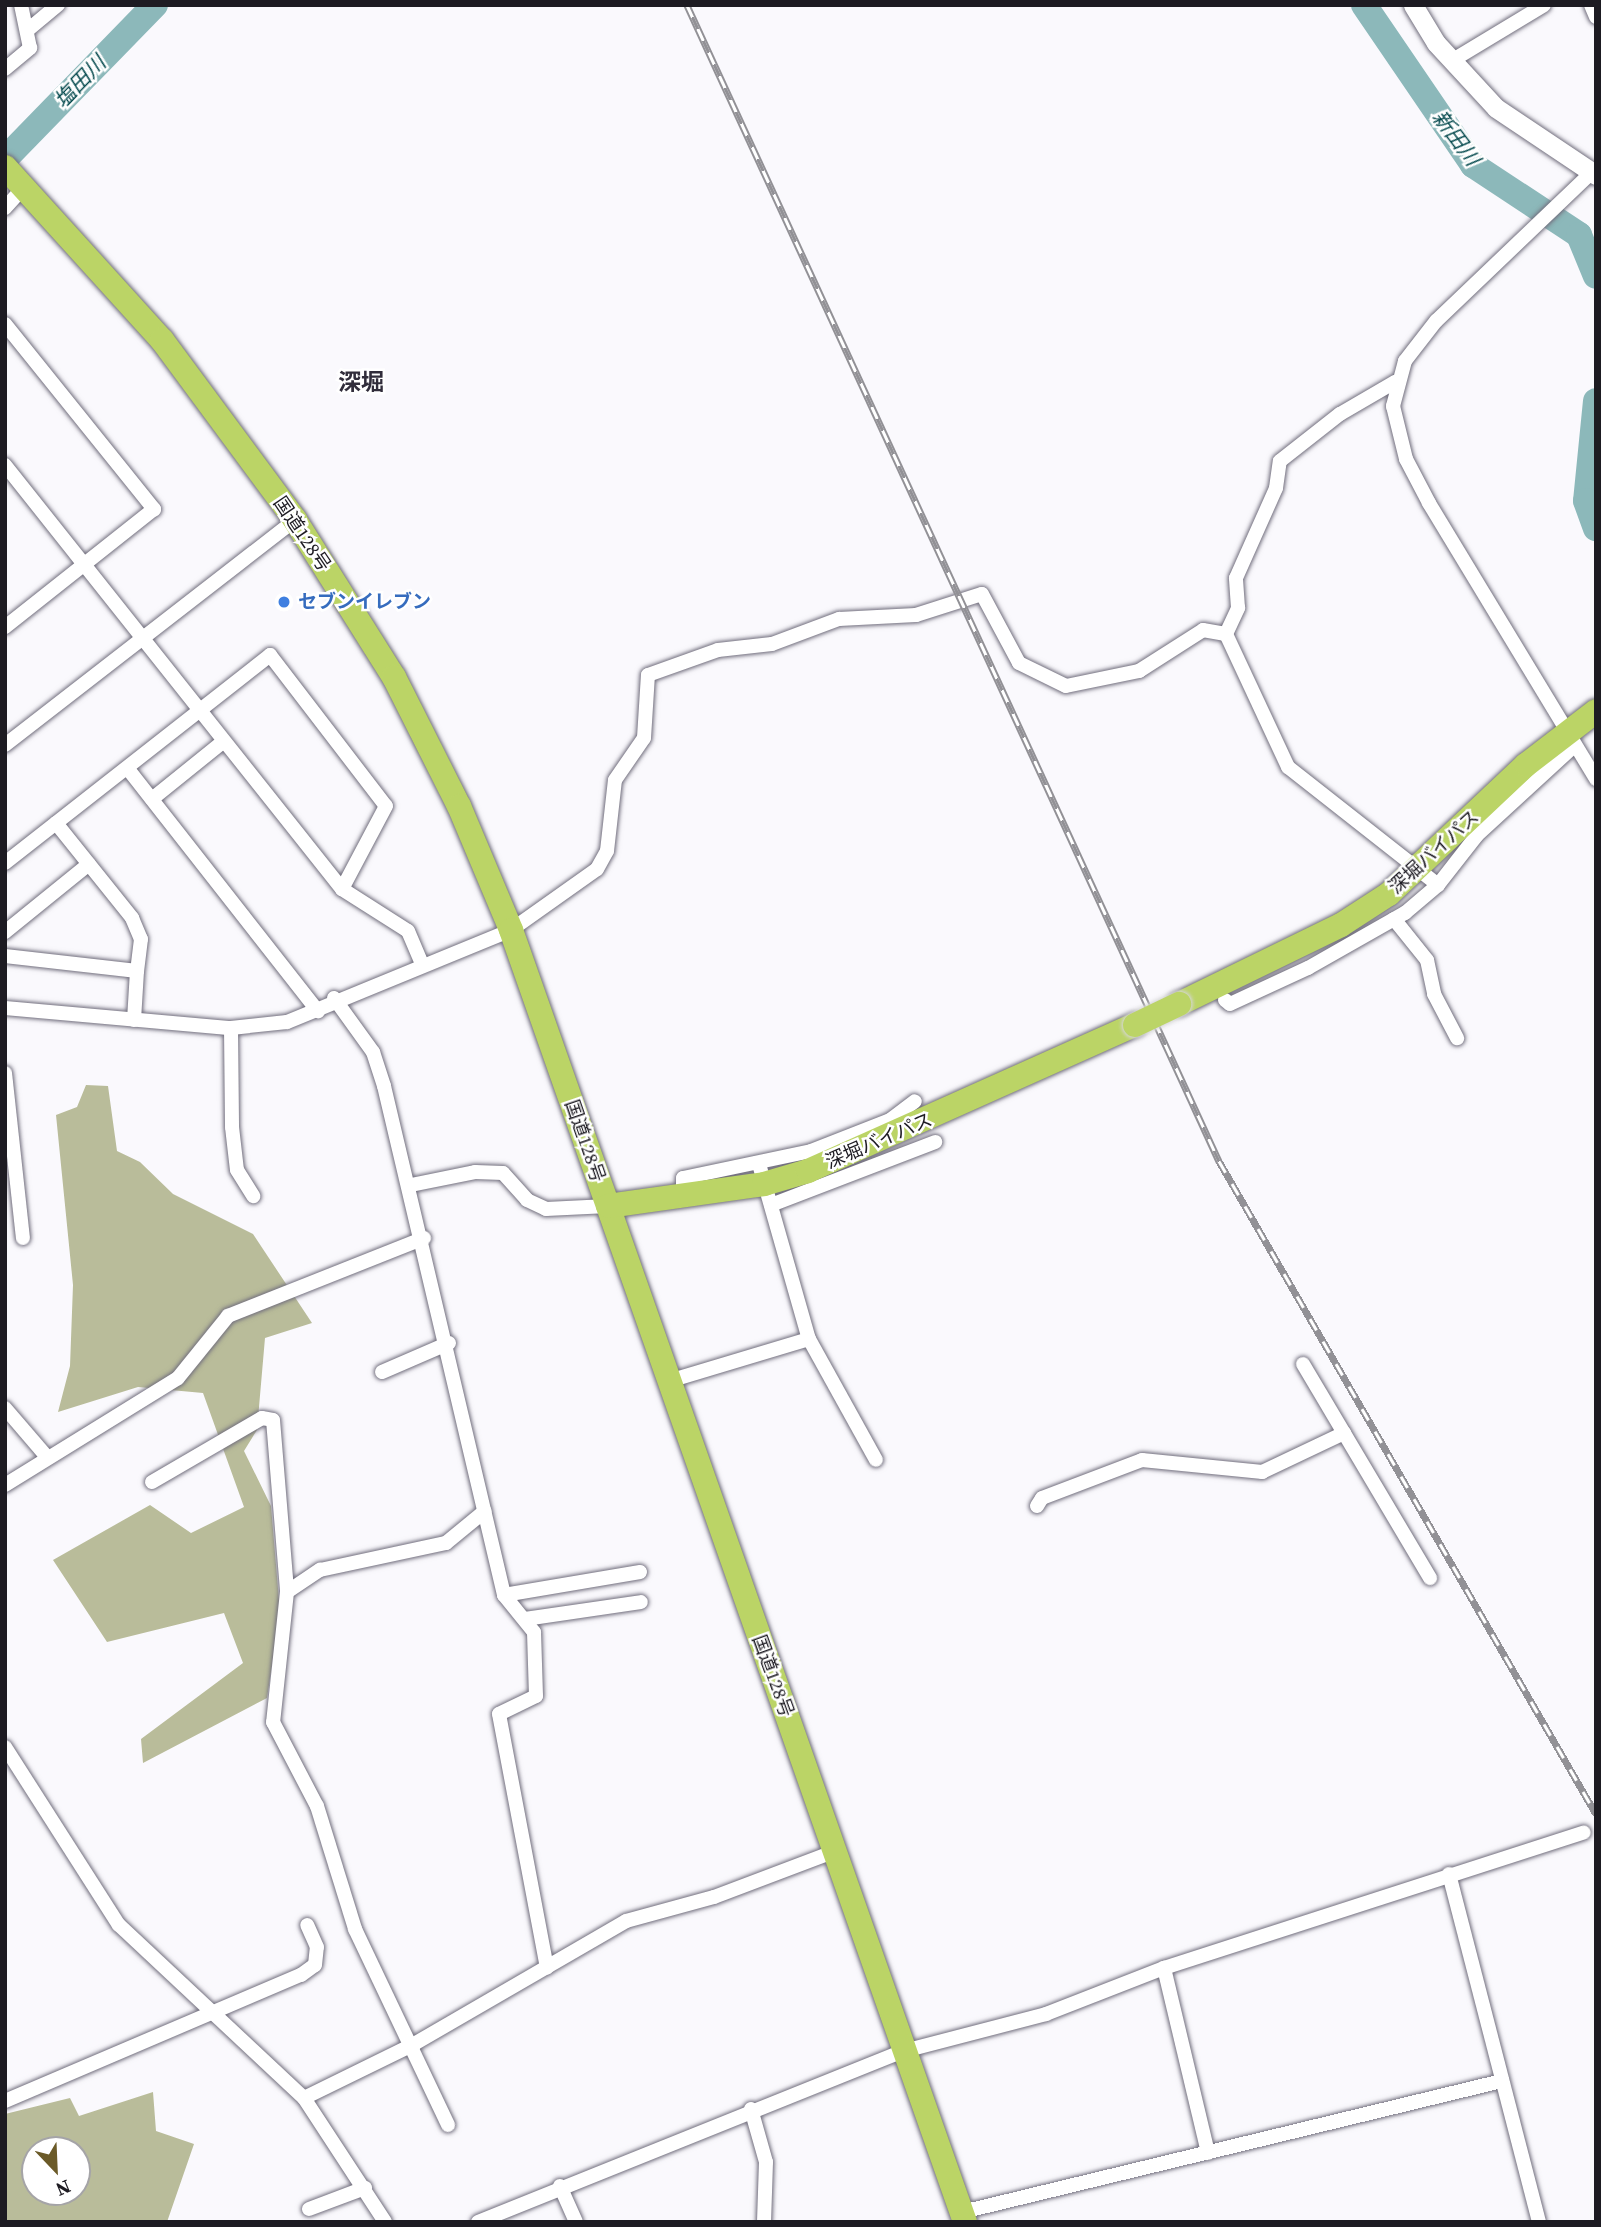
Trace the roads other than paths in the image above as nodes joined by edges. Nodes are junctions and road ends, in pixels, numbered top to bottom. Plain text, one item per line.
1 (21, 5) edge
2 (58, 5) edge
3 (1413, 5) edge
4 (1544, 5) edge
5 (1591, 5) edge
6 (1522, 10) edge
7 (1596, 17) edge
8 (29, 29) junction
9 (1453, 61) junction
10 (5, 69) edge
11 (5, 167) edge
12 (1593, 174) edge
13 (24, 187) junction
14 (5, 208) edge
15 (5, 324) edge
16 (1395, 382) junction
17 (5, 465) edge
18 (295, 520) junction
19 (83, 563) junction
20 (8, 621) edge
21 (1226, 634) junction
22 (141, 639) junction
23 (199, 710) junction
24 (1596, 711) edge
25 (224, 741) junction
26 (1568, 741) junction
27 (5, 745) edge
28 (128, 768) junction
29 (1596, 779) edge
30 (152, 799) junction
31 (56, 823) junction
32 (5, 863) edge
33 (89, 864) junction
34 (1429, 876) junction
35 (342, 889) junction
36 (1394, 919) junction
37 (511, 930) junction
38 (5, 932) edge
39 (5, 956) edge
40 (422, 964) junction
41 (137, 971) junction
42 (334, 998) junction
43 (1225, 1000) dead end
44 (5, 1008) edge
45 (318, 1011) junction
46 (134, 1020) junction
47 (231, 1028) junction
48 (1457, 1038) dead end
49 (5, 1073) edge
50 (915, 1101) dead end
51 (935, 1142) dead end
52 (765, 1184) junction
53 (411, 1185) junction
54 (253, 1196) dead end
55 (607, 1206) junction
56 (424, 1237) junction
57 (23, 1238) dead end
58 (809, 1339) junction
59 (449, 1343) junction
60 (1303, 1364) dead end
61 (382, 1372) dead end
62 (669, 1381) junction
63 (5, 1408) edge
64 (1344, 1433) junction
65 (47, 1457) junction
66 (876, 1460) dead end
67 (152, 1482) dead end
68 (5, 1485) edge
69 (1037, 1506) dead end
70 (485, 1511) junction
71 (640, 1572) dead end
72 (1430, 1578) dead end
73 (287, 1592) junction
74 (504, 1595) junction
75 (641, 1602) dead end
76 (525, 1619) junction
77 (5, 1747) edge
78 (1584, 1832) dead end
79 (836, 1851) junction
80 (1449, 1874) junction
81 (307, 1925) dead end
82 (547, 1967) junction
83 (1164, 1968) junction
84 (216, 2014) junction
85 (414, 2044) junction
86 (904, 2051) junction
87 (1502, 2081) junction
88 (7, 2096) edge
89 (304, 2098) junction
90 (751, 2109) junction
91 (448, 2125) dead end
92 (1208, 2153) junction
93 (560, 2186) junction
94 (365, 2188) junction
95 (309, 2208) dead end
96 (963, 2217) edge
97 (385, 2222) edge
98 (478, 2222) edge
99 (576, 2222) edge
100 (764, 2222) edge
101 (1539, 2222) edge

1 - 8 street
2 - 8 street
3 - 9 street
4 - 6 street
5 - 7 street
6 - 9 street
8 - 10 street
9 - 12 street
11 - 13 highway, 国道128号
12 - 16 street
13 - 14 street
13 - 18 highway, 国道128号
15 - 19 street
16 - 21 street
16 - 26 street
17 - 19 street
18 - 22 street
18 - 37 highway, 国道128号
19 - 20 street
19 - 22 street
21 - 34 street
21 - 37 street
22 - 23 street
22 - 27 street
23 - 25 street
23 - 28 street
23 - 35 street
24 - 26 highway, 深堀バイパス
25 - 30 street
25 - 35 street
26 - 29 street
26 - 34 highway, 深堀バイパス
28 - 30 street
28 - 31 street
30 - 45 street
31 - 32 street
31 - 33 street
33 - 38 street
33 - 41 street
34 - 36 street
34 - 52 highway, 深堀バイパス, bridge
35 - 40 street
36 - 43 street
36 - 48 street
37 - 40 street
37 - 55 highway, 国道128号
39 - 41 street
40 - 42 street
41 - 46 street
42 - 45 street
42 - 53 street
44 - 46 street
45 - 47 street
46 - 47 street
47 - 54 street
49 - 57 street
50 - 52 street
51 - 52 street
52 - 55 highway, 深堀バイパス
52 - 58 street
53 - 55 street
53 - 56 street
55 - 62 highway, 国道128号
56 - 59 street
56 - 65 street
58 - 62 street
58 - 66 street
59 - 61 street
59 - 70 street
60 - 64 street
62 - 79 highway, 国道128号
63 - 65 street
64 - 69 street
64 - 72 street
65 - 68 street
67 - 73 street
70 - 73 street
70 - 74 street
71 - 74 street
73 - 85 street
74 - 76 street
75 - 76 street
76 - 82 street
77 - 84 street
78 - 80 street
79 - 82 street
79 - 86 highway, 国道128号
80 - 83 street
80 - 87 street
81 - 84 street
82 - 85 street
83 - 86 street
83 - 92 street
84 - 88 street
84 - 89 street
85 - 89 street
85 - 91 street
86 - 90 street
86 - 96 highway, 国道128号
87 - 92 street
87 - 101 street
89 - 94 street
90 - 93 street
90 - 100 street
92 - 96 street
93 - 98 street
93 - 99 street
94 - 95 street
94 - 97 street

